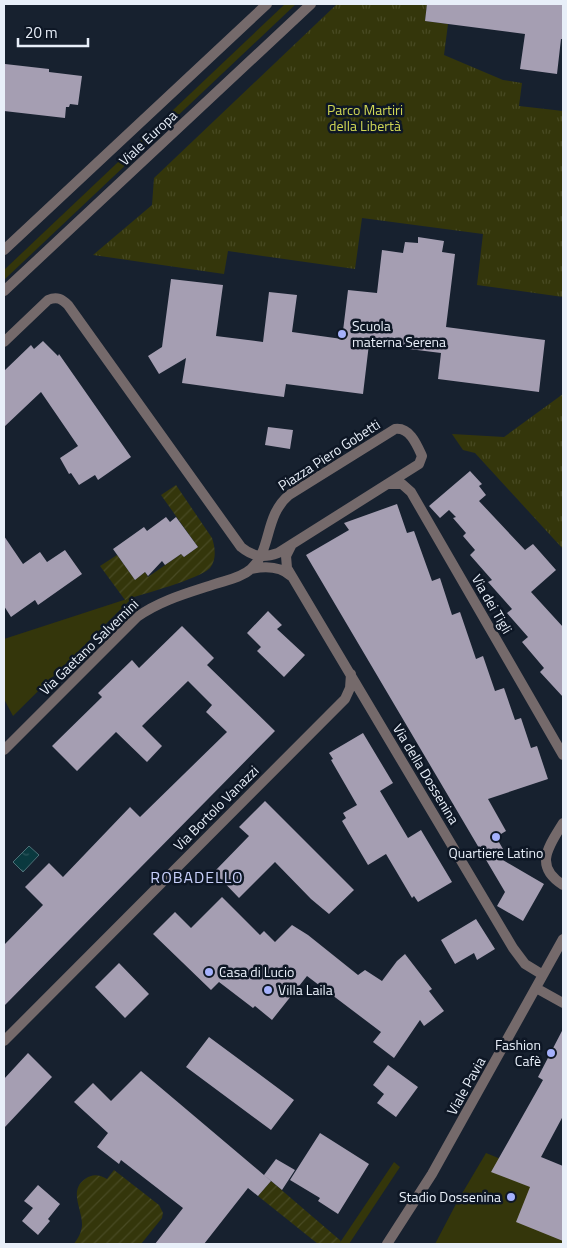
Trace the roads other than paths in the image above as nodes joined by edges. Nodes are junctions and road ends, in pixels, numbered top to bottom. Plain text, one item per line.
1 (267, 4) edge
2 (311, 4) edge
3 (4, 250) edge
4 (4, 291) edge
5 (4, 342) edge
6 (387, 485) junction
7 (292, 544) junction
8 (240, 547) junction
9 (261, 557) junction
10 (251, 569) junction
11 (236, 578) junction
12 (294, 579) junction
13 (351, 674) junction
14 (4, 750) edge
15 (563, 755) edge
16 (563, 823) edge
17 (563, 885) edge
18 (563, 939) edge
19 (543, 975) junction
20 (536, 988) junction
21 (563, 1002) edge
22 (4, 1041) edge
23 (387, 1244) edge

1 - 3 street, Viale Europa
2 - 4 street, Viale Europa
5 - 8 street
6 - 7 street, Piazza Piero Gobetti
6 - 9 street, Piazza Piero Gobetti
6 - 15 street, Via dei Tigli
7 - 9 street, Piazza Piero Gobetti
7 - 12 street, Via della Dossenina
8 - 9 street
8 - 11 street
9 - 10 street, Via Gaetano Salvemini
10 - 11 street, Via Gaetano Salvemini
10 - 12 street
11 - 14 street, Via Gaetano Salvemini
12 - 13 street, Via della Dossenina
13 - 19 street, Via della Dossenina
13 - 22 street, Via Bortolo Vanazzi
16 - 17 street
18 - 19 street, Viale Pavia
19 - 20 street, Viale Pavia
20 - 21 street
20 - 23 street, Viale Pavia

